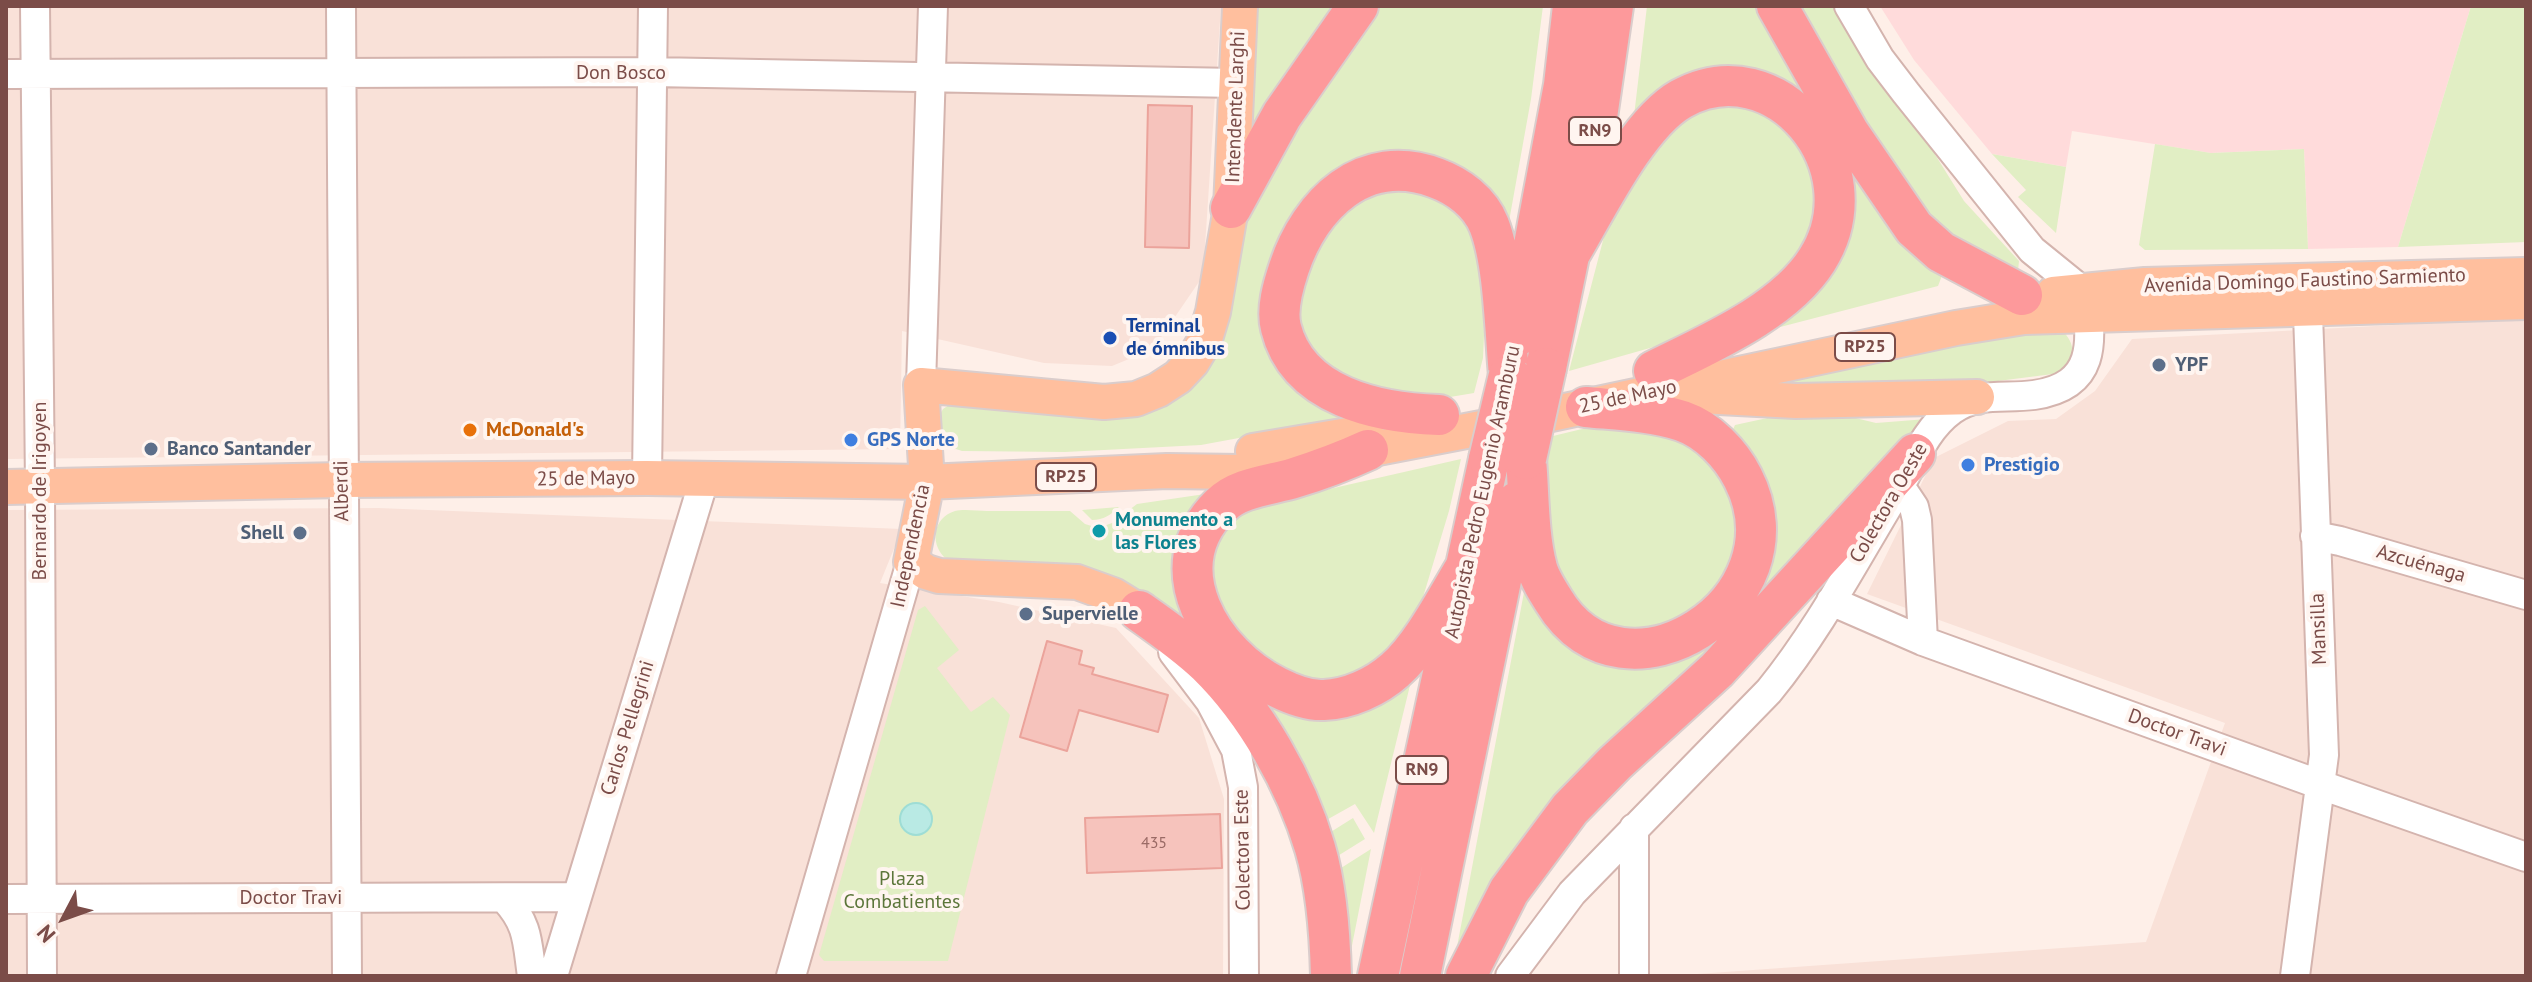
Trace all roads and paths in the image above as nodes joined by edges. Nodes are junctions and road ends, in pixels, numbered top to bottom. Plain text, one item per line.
1 (35, 6) edge
2 (341, 6) edge
3 (653, 6) edge
4 (933, 6) edge
5 (1240, 6) edge
6 (1358, 6) edge
7 (1573, 6) edge
8 (1613, 6) edge
9 (1777, 6) edge
10 (1849, 6) edge
11 (653, 72) junction
12 (340, 73) junction
13 (6, 74) edge
14 (36, 74) junction
15 (933, 77) junction
16 (1236, 83) junction
17 (1231, 208) junction
18 (1569, 255) junction
19 (2526, 275) edge
20 (2022, 295) junction
21 (2307, 295) junction
22 (2526, 302) edge
23 (2087, 304) junction
24 (1527, 372) junction
25 (1648, 382) junction
26 (921, 385) junction
27 (1977, 397) junction
28 (1586, 407) junction
29 (1439, 415) junction
30 (1368, 450) junction
31 (1508, 459) junction
32 (1908, 470) junction
33 (1167, 471) junction
34 (647, 478) junction
35 (342, 480) junction
36 (704, 480) junction
37 (927, 482) junction
38 (6, 487) edge
39 (40, 487) junction
40 (2315, 536) junction
41 (911, 562) junction
42 (1467, 565) junction
43 (2526, 595) edge
44 (1831, 601) junction
45 (1139, 611) junction
46 (1923, 641) junction
47 (2321, 785) junction
48 (1634, 828) junction
49 (2526, 857) edge
50 (576, 897) junction
51 (347, 898) junction
52 (6, 899) edge
53 (41, 899) junction
54 (505, 899) junction
55 (42, 976) edge
56 (347, 976) edge
57 (532, 976) edge
58 (553, 976) edge
59 (791, 976) edge
60 (1244, 976) edge
61 (1331, 976) edge
62 (1378, 976) edge
63 (1420, 976) edge
64 (1466, 976) edge
65 (1510, 976) edge
66 (1634, 976) edge
67 (2295, 976) edge

1 - 14 street, Bernardo de Irigoyen
2 - 12 street, Alberdi
3 - 11 street
4 - 15 street, Independencia
5 - 16 main road, Intendente Larghi
6 - 17 highway
7 - 24 highway, Autopista Pedro Eugenio Aramburu / RN9
8 - 18 highway, Autopista Pedro Eugenio Aramburu / RN9
9 - 20 highway
10 - 23 street
11 - 12 street, Don Bosco
11 - 15 street, Don Bosco
11 - 34 street
12 - 14 street, Don Bosco
12 - 35 street, Alberdi
13 - 14 street, Don Bosco
14 - 39 street, Bernardo de Irigoyen
15 - 16 street, Don Bosco
15 - 26 street, Independencia
16 - 17 main road, Intendente Larghi
17 - 26 main road
18 - 24 highway, Autopista Pedro Eugenio Aramburu / RN9
18 - 25 highway
19 - 21 main road, Avenida Domingo Faustino Sarmiento / RP25
20 - 23 main road, 25 de Mayo / RP25
20 - 25 main road, 25 de Mayo / RP25
21 - 22 main road, Avenida Domingo Faustino Sarmiento / RP25
21 - 23 main road, Avenida Domingo Faustino Sarmiento / RP25
21 - 40 street, Mansilla
23 - 25 main road, 25 de Mayo / RP25
23 - 27 street
24 - 29 highway
24 - 31 highway, Autopista Pedro Eugenio Aramburu / RN9, bridge
25 - 27 main road
25 - 28 main road, 25 de Mayo / RP25
25 - 29 main road, 25 de Mayo / RP25
26 - 37 main road, Independencia
27 - 32 street, Colectora Oeste
28 - 30 main road, 25 de Mayo / RP25
28 - 31 highway
29 - 33 main road, 25 de Mayo / RP25
30 - 33 main road, 25 de Mayo / RP25
30 - 42 highway
31 - 42 highway, Autopista Pedro Eugenio Aramburu / RN9
31 - 63 highway, Autopista Pedro Eugenio Aramburu / RN9
32 - 44 street, Colectora Oeste
32 - 46 street
32 - 64 highway
33 - 37 main road, 25 de Mayo / RP25
34 - 35 main road, 25 de Mayo / RP25
34 - 36 main road, 25 de Mayo / RP25
35 - 39 main road, 25 de Mayo / RP25
35 - 51 street, Alberdi
36 - 37 main road, 25 de Mayo / RP25
36 - 50 street, Carlos Pellegrini
37 - 41 main road, Independencia
38 - 39 main road, 25 de Mayo / RP25
39 - 53 street, Bernardo de Irigoyen
40 - 43 street, Azcuénaga
40 - 47 street, Mansilla
41 - 45 main road, Colectora Este
41 - 59 street, Independencia
42 - 62 highway, Autopista Pedro Eugenio Aramburu / RN9
44 - 46 street, Doctor Travi
44 - 48 street, Colectora Oeste
45 - 60 street, Colectora Este
45 - 61 highway
46 - 47 street, Doctor Travi
47 - 49 street, Doctor Travi
47 - 67 street, Mansilla
48 - 65 street, Colectora Oeste
48 - 66 street
50 - 54 street, Doctor Travi
50 - 58 street, Carlos Pellegrini
51 - 53 street, Doctor Travi
51 - 54 street, Doctor Travi
51 - 56 street, Alberdi
52 - 53 street, Doctor Travi
53 - 55 street, Bernardo de Irigoyen
54 - 57 street

